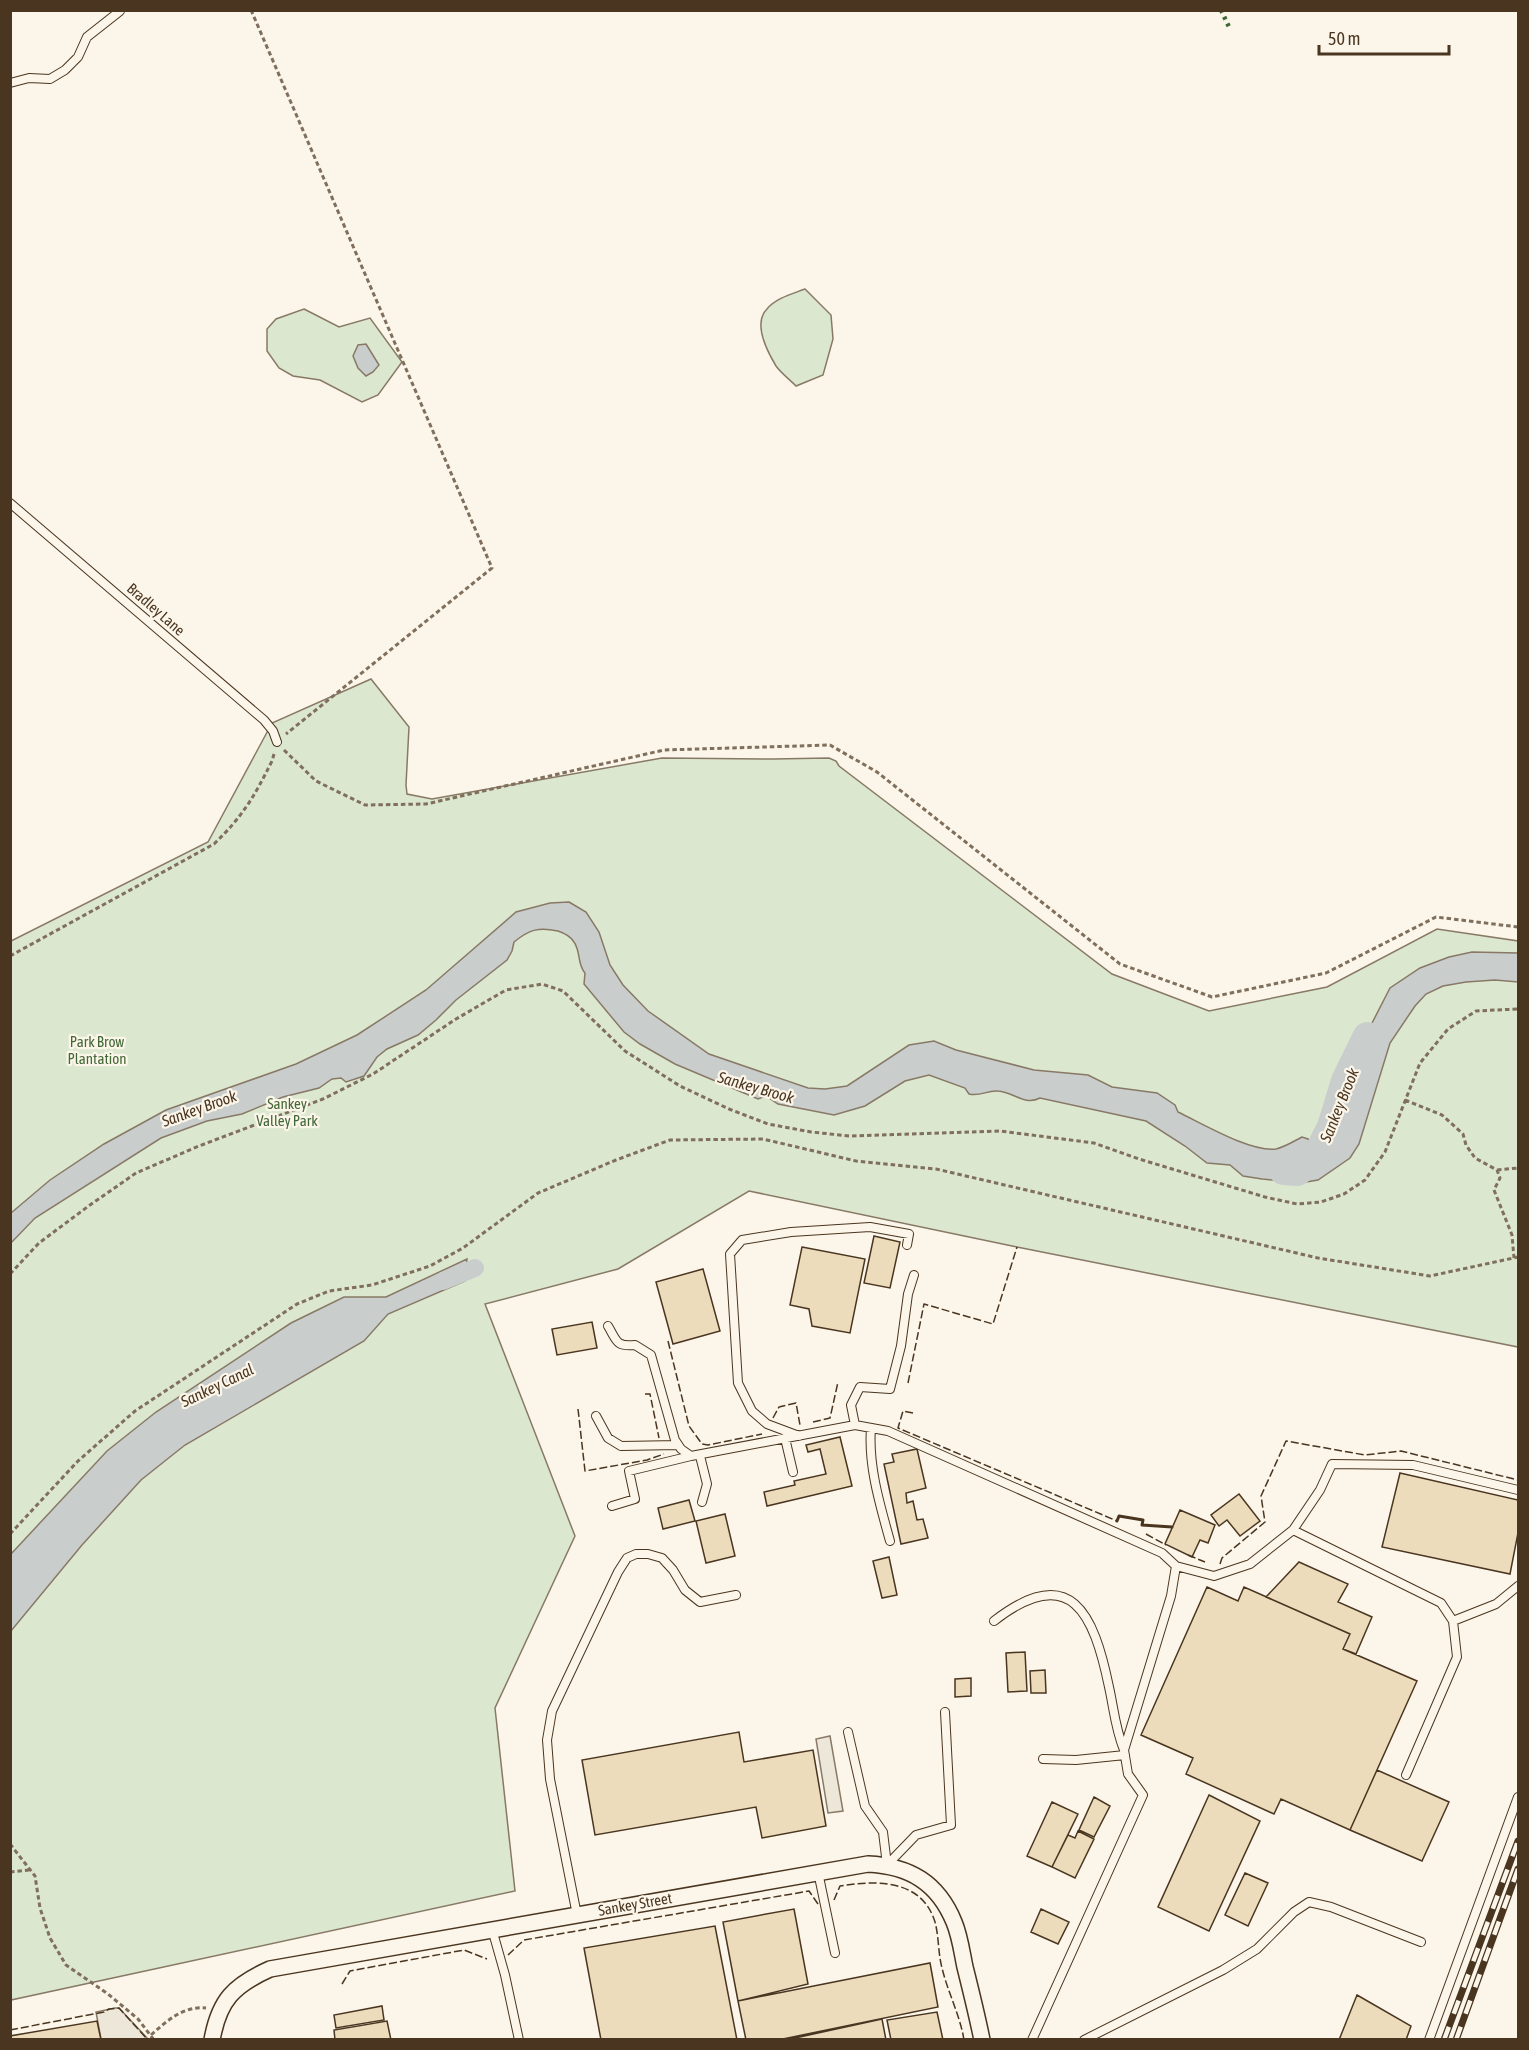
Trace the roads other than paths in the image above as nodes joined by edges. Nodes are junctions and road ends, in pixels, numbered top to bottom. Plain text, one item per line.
1 (120, 11) edge
2 (10, 83) edge
3 (10, 503) edge
4 (277, 742) road end
5 (907, 1245) dead end
6 (914, 1275) dead end
7 (608, 1326) dead end
8 (596, 1416) dead end
9 (855, 1425) junction
10 (871, 1428) junction
11 (799, 1436) junction
12 (786, 1438) junction
13 (678, 1445) junction
14 (691, 1456) junction
15 (700, 1456) junction
16 (793, 1472) dead end
17 (1518, 1490) edge
18 (702, 1502) dead end
19 (612, 1506) dead end
20 (1293, 1530) junction
21 (890, 1541) dead end
22 (1176, 1566) junction
23 (1518, 1587) edge
24 (736, 1594) dead end
25 (994, 1621) dead end
26 (1453, 1621) junction
27 (945, 1712) dead end
28 (848, 1732) dead end
29 (1125, 1753) junction
30 (1043, 1759) dead end
31 (1406, 1776) dead end
32 (1518, 1797) edge
33 (887, 1865) junction
34 (818, 1872) junction
35 (577, 1915) junction
36 (492, 1929) junction
37 (1421, 1942) dead end
38 (835, 1953) dead end
39 (212, 2040) edge
40 (519, 2040) edge
41 (982, 2040) edge
42 (1032, 2040) edge
43 (1084, 2040) edge
44 (1429, 2040) edge

1 - 2 lane
3 - 4 lane, Bradley Lane
5 - 11 lane
6 - 9 lane
7 - 13 lane
8 - 13 lane
9 - 10 lane
9 - 11 lane
10 - 21 lane
10 - 22 lane
11 - 12 lane
12 - 15 lane
12 - 16 lane
13 - 14 lane
14 - 15 lane
14 - 19 lane
15 - 18 lane
17 - 20 lane
20 - 22 lane
20 - 26 lane
22 - 29 lane
23 - 26 lane
24 - 35 lane
25 - 29 lane
26 - 31 lane
27 - 33 lane
28 - 33 lane
29 - 30 lane
29 - 42 lane
32 - 44 lane
33 - 34 street, Sankey Street
33 - 41 street, Sankey Street
34 - 35 street, Sankey Street
34 - 38 lane
35 - 36 street, Sankey Street
36 - 39 street, Sankey Street
36 - 40 lane
37 - 43 lane

